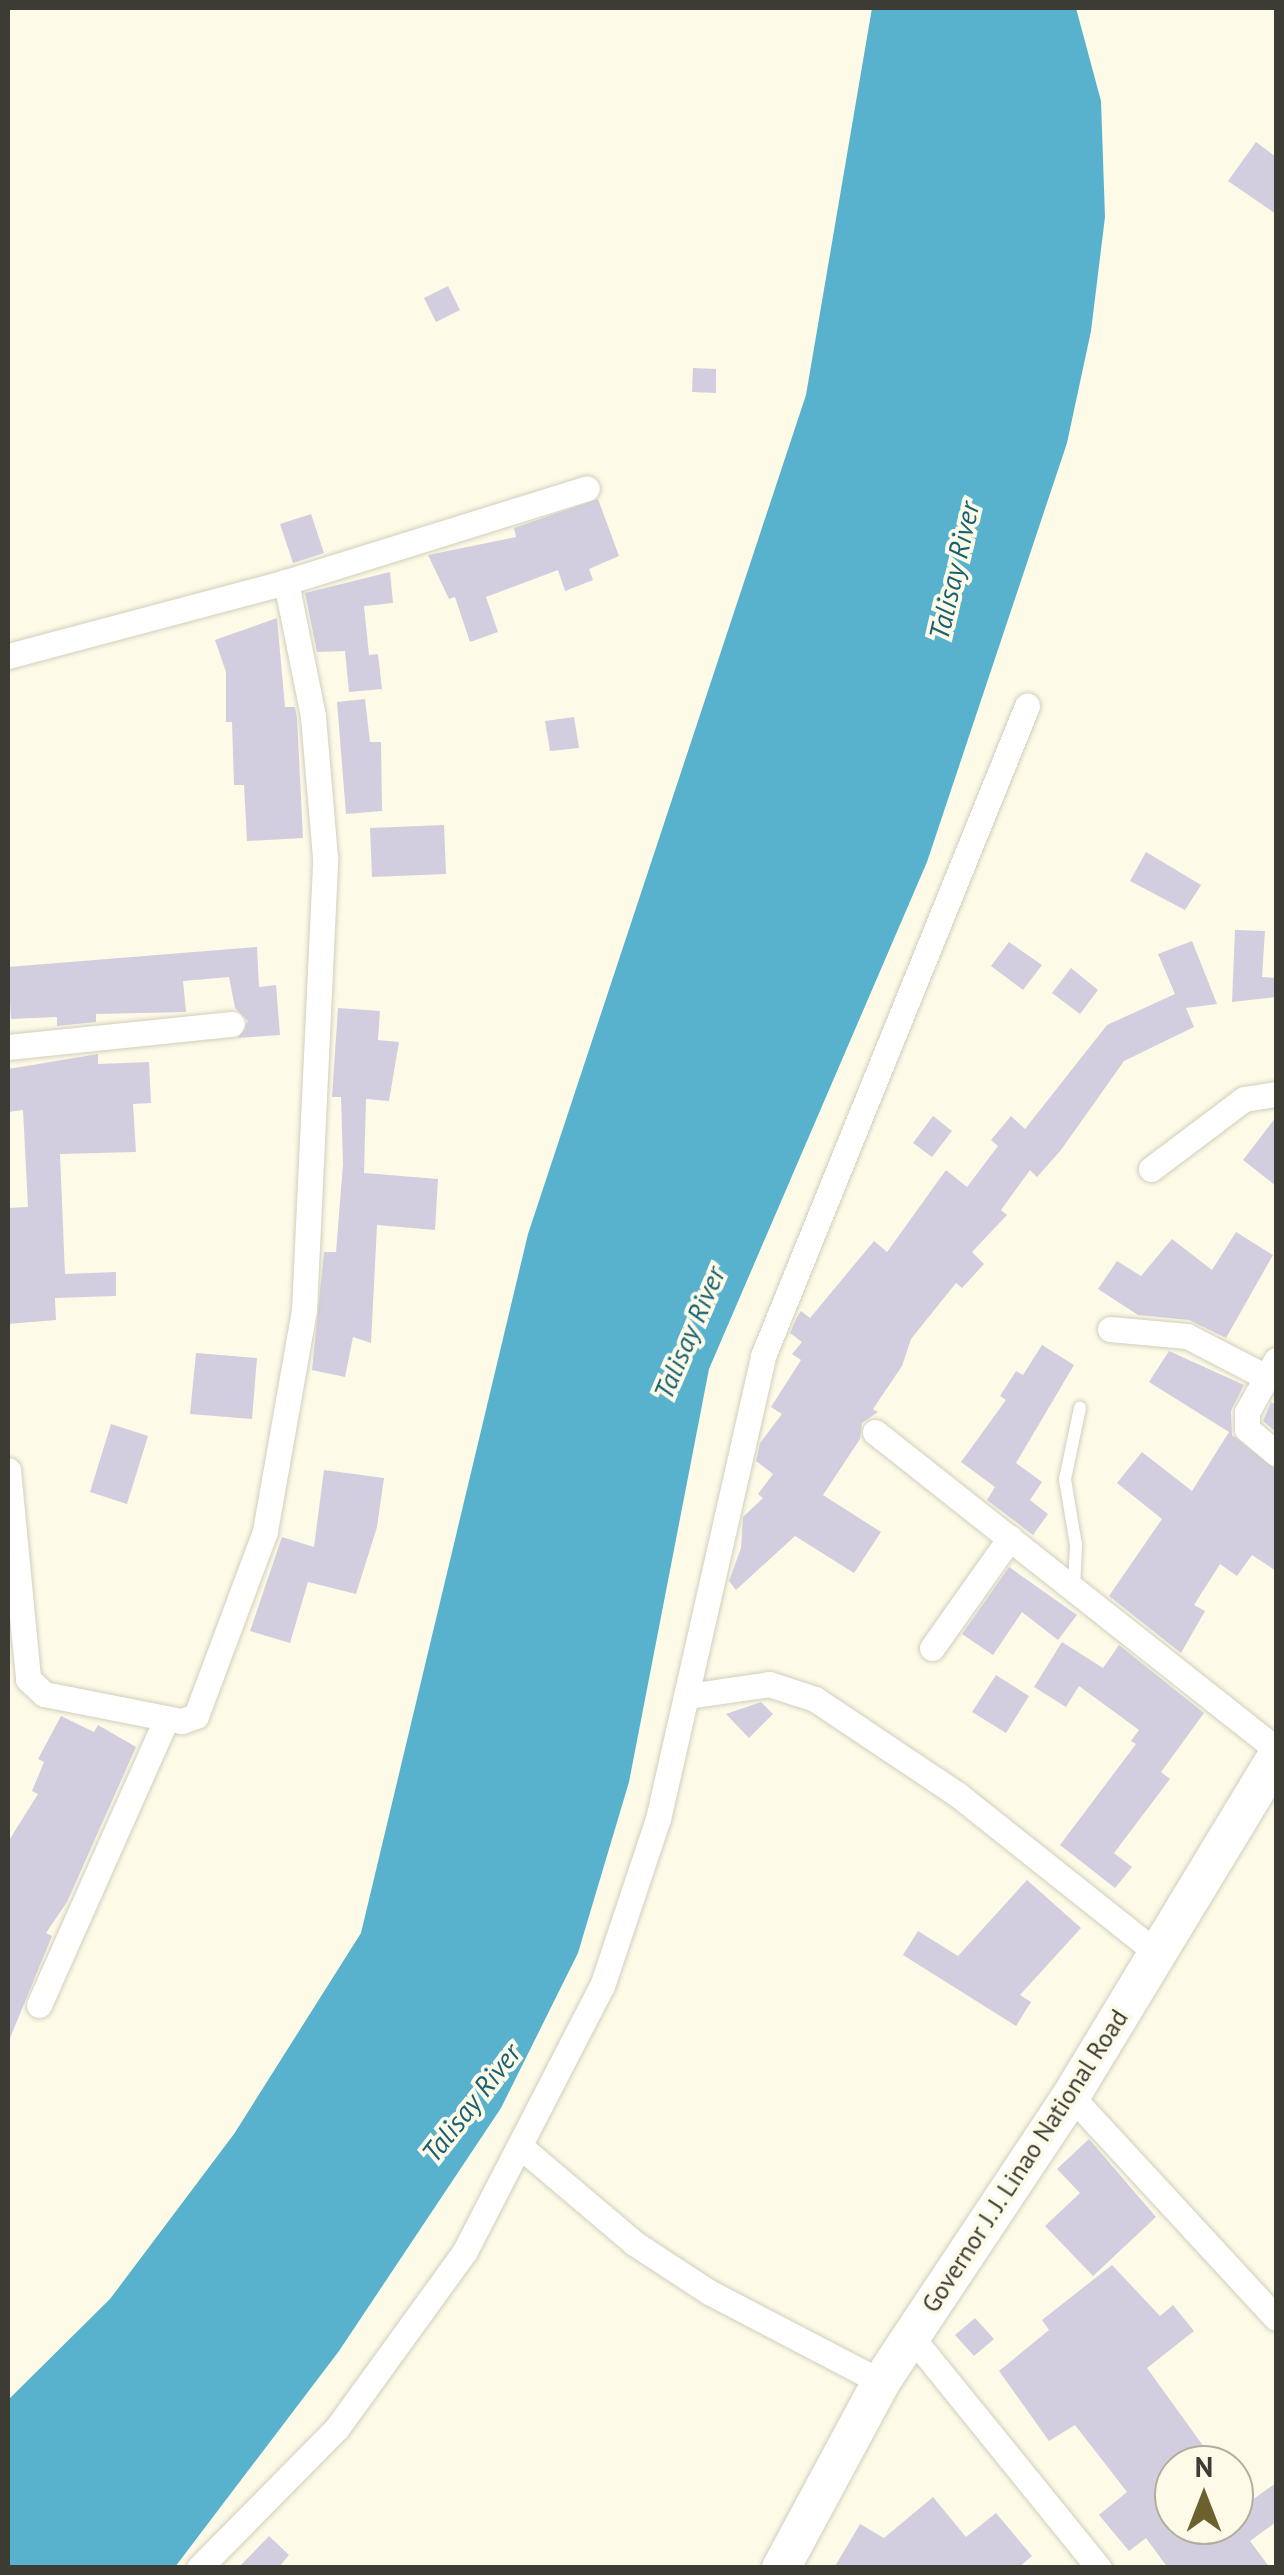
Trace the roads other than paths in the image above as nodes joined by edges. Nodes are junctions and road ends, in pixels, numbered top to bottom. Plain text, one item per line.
1 (587, 488) dead end
2 (286, 582) junction
3 (8, 656) edge
4 (1027, 706) dead end
5 (232, 1024) dead end
6 (8, 1047) edge
7 (1276, 1094) edge
8 (1151, 1170) dead end
9 (1110, 1329) dead end
10 (1271, 1369) edge
11 (1080, 1408) dead end
12 (874, 1432) dead end
13 (1276, 1453) edge
14 (8, 1470) edge
15 (1010, 1538) junction
16 (1074, 1589) junction
17 (932, 1648) dead end
18 (688, 1696) junction
19 (167, 1718) junction
20 (1276, 1749) edge
21 (1276, 1758) edge
22 (1158, 1954) junction
23 (39, 2006) dead end
24 (1070, 2096) junction
25 (521, 2147) junction
26 (1276, 2318) edge
27 (911, 2336) junction
28 (881, 2382) junction
29 (783, 2567) edge
30 (199, 2568) edge
31 (1099, 2568) edge

1 - 2 street
2 - 3 street
2 - 19 street
4 - 18 street
5 - 6 street
7 - 8 street
9 - 10 street
10 - 13 street
11 - 16 lane
12 - 15 street
14 - 19 street
15 - 16 street
15 - 17 street
16 - 20 street
18 - 22 street
18 - 25 street
19 - 23 street
21 - 22 main road, Governor J. J. Linao National Road
22 - 24 main road, Governor J. J. Linao National Road
24 - 26 street
24 - 27 main road, Governor J. J. Linao National Road
25 - 28 street
25 - 30 street
27 - 28 main road, Governor J. J. Linao National Road
27 - 31 street
28 - 29 main road, Governor J. J. Linao National Road

